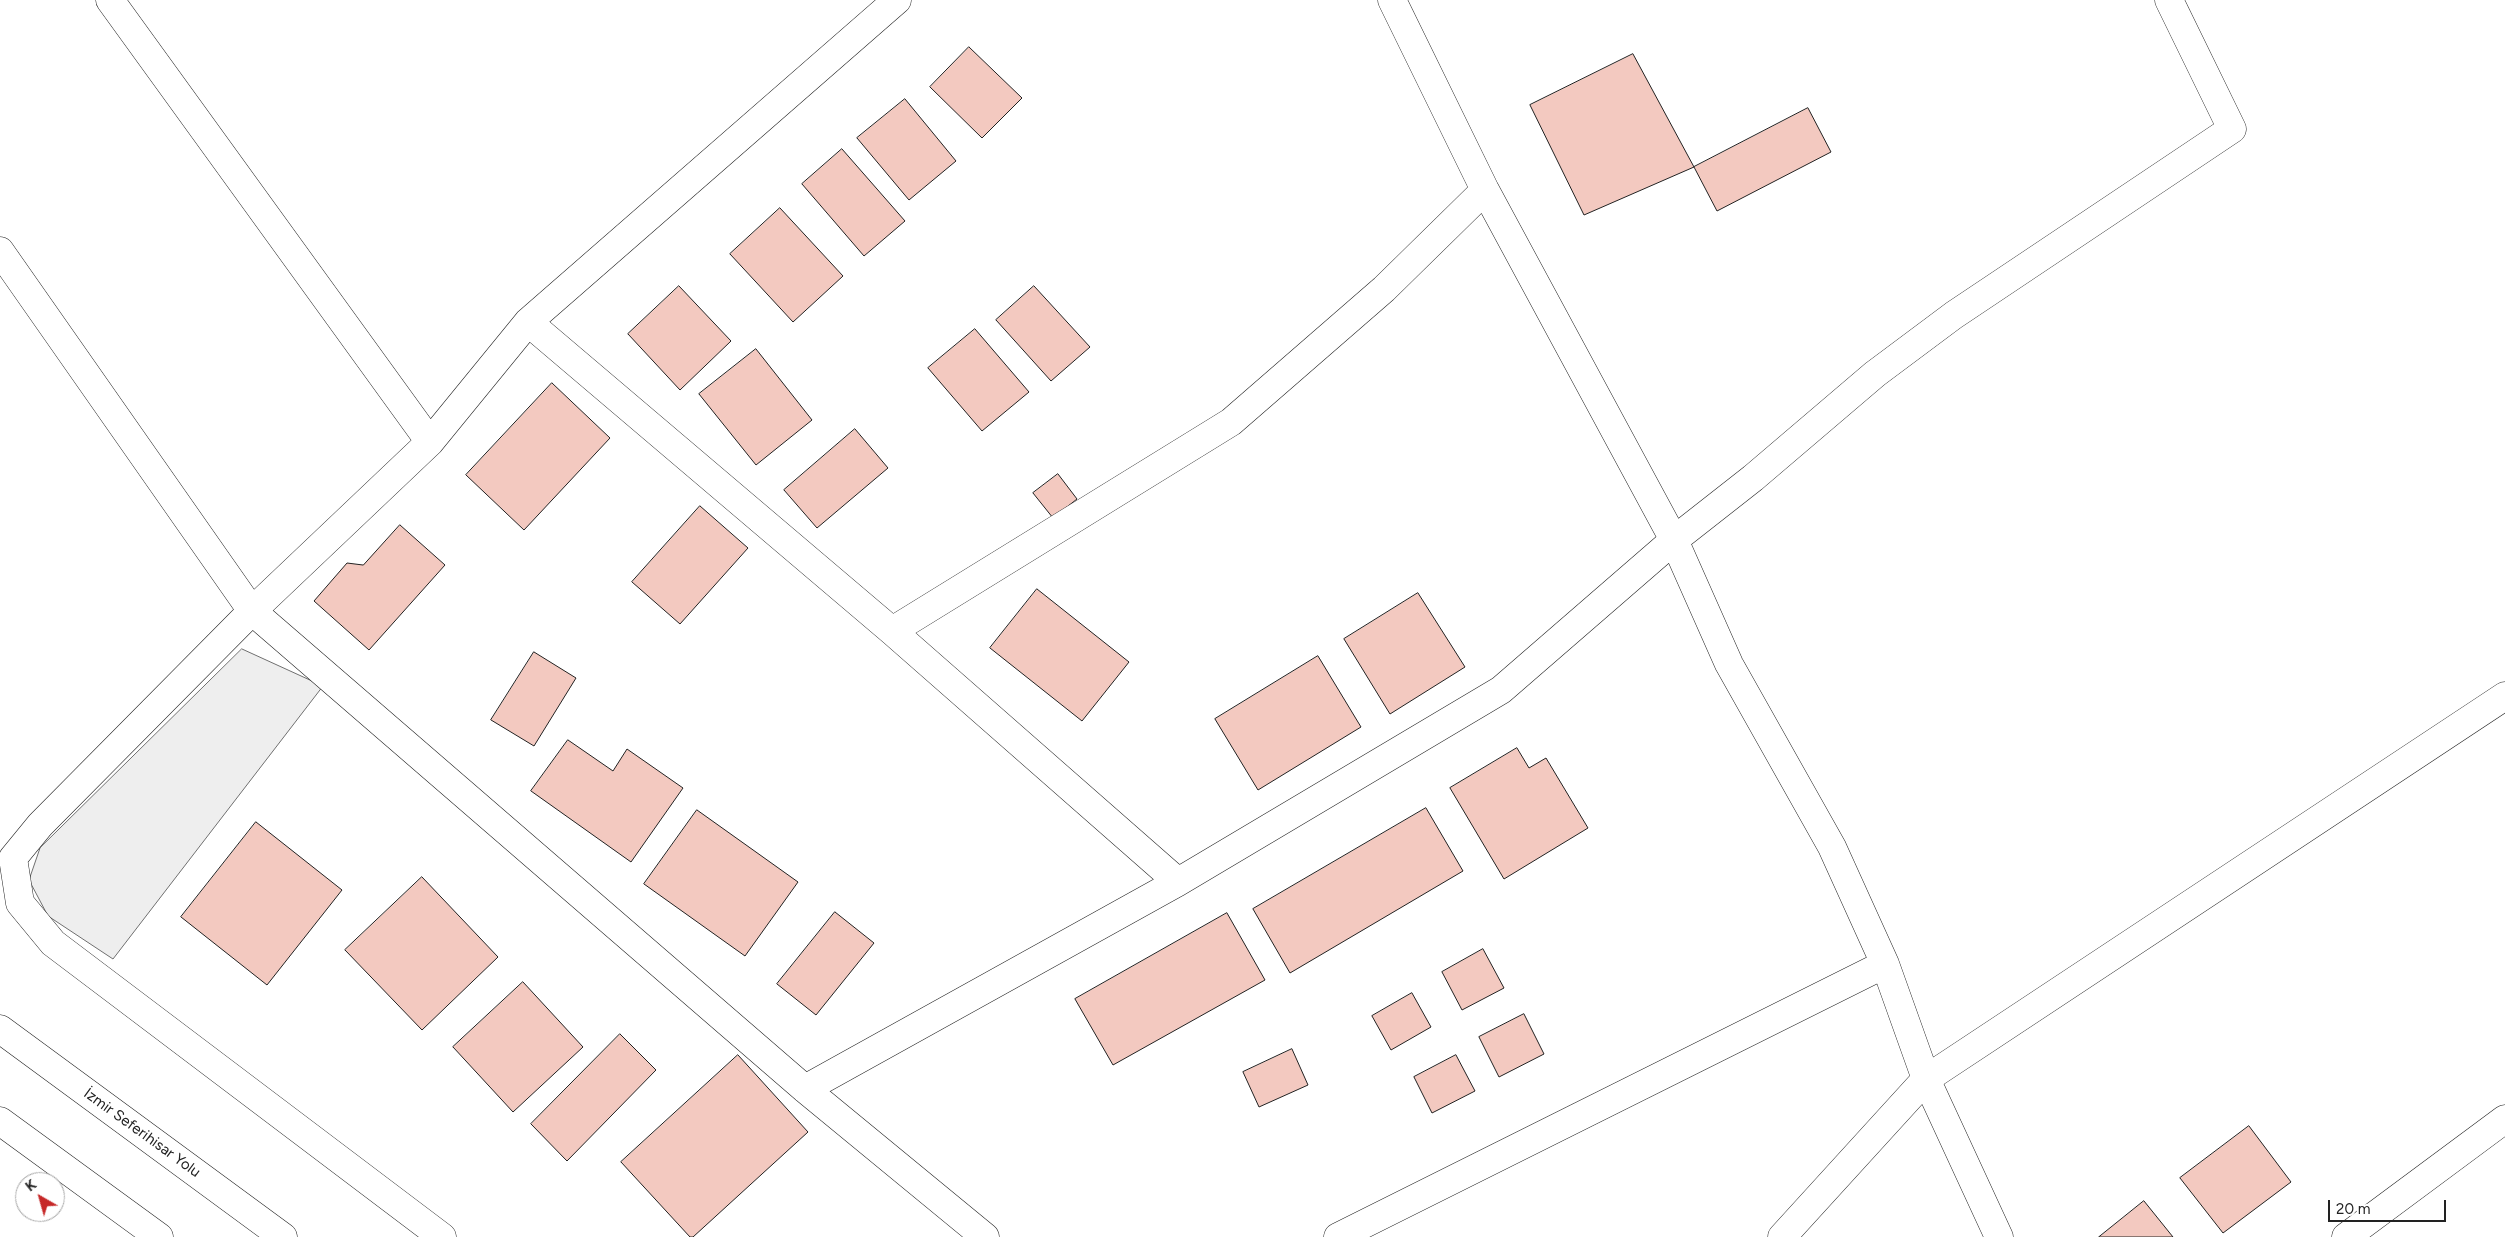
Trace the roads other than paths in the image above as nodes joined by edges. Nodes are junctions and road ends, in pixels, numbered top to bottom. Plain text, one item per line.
1 (110, 0) edge
2 (897, 0) edge
3 (1392, 0) edge
4 (2169, 0) edge
5 (1485, 190) junction
6 (0, 251) edge
7 (528, 322) junction
8 (430, 442) junction
9 (1674, 540) junction
10 (252, 611) junction
11 (892, 631) junction
12 (2505, 696) edge
13 (1178, 882) junction
14 (1885, 964) junction
15 (0, 1029) edge
16 (1926, 1079) junction
17 (805, 1089) junction
18 (2505, 1119) edge
19 (0, 1121) edge
20 (159, 1237) edge
21 (283, 1237) edge
22 (442, 1237) edge
23 (985, 1237) edge
24 (1338, 1237) edge
25 (1782, 1237) edge
26 (1999, 1237) edge
27 (2346, 1237) edge

1 - 8 street
2 - 7 street
3 - 5 street
4 - 9 street
5 - 9 street
5 - 11 street
6 - 10 street
7 - 8 street
7 - 11 street
8 - 10 street
9 - 13 street
9 - 14 street
10 - 17 street
10 - 22 street
11 - 13 street
12 - 16 street
13 - 17 street
14 - 16 street
14 - 24 street
15 - 21 street, İzmir Seferihisar Yolu
16 - 25 street
16 - 26 street
17 - 23 street
18 - 27 street
19 - 20 street

